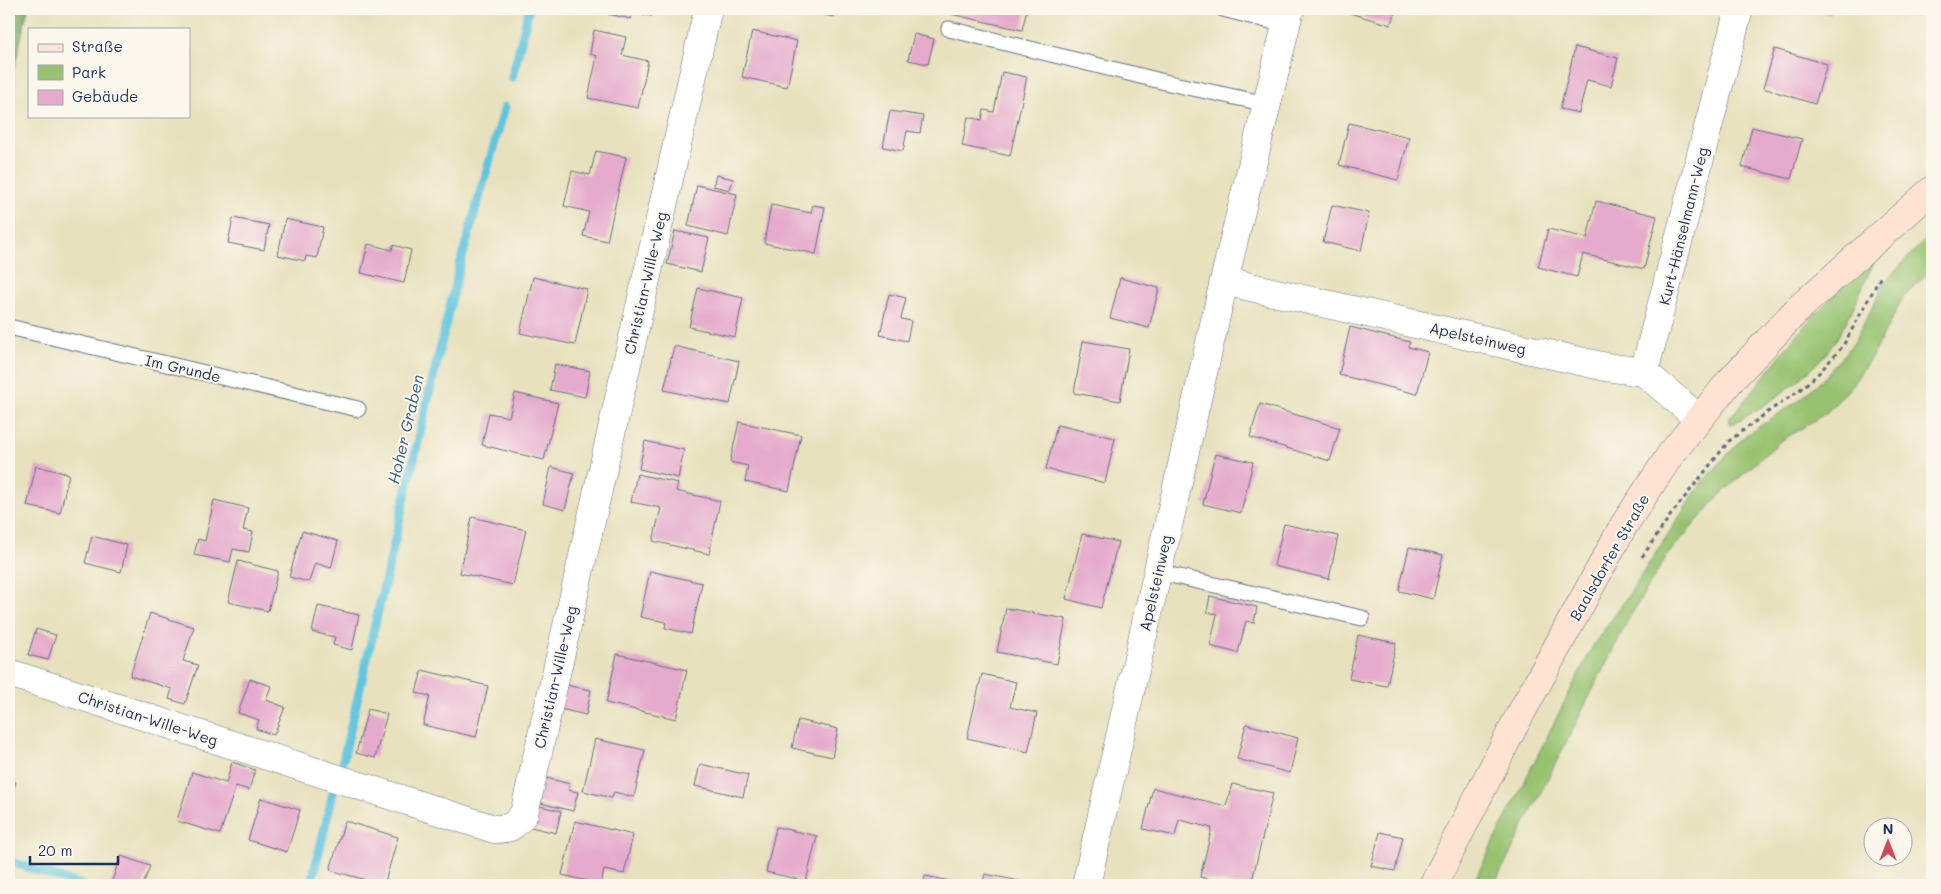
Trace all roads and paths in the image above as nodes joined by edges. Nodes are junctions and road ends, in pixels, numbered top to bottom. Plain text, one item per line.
1 (708, 9) edge
2 (1223, 9) edge
3 (1739, 9) edge
4 (1288, 17) edge
5 (949, 29) dead end
6 (1267, 104) junction
7 (1932, 190) edge
8 (1884, 270) dead end
9 (1224, 281) junction
10 (9, 327) edge
11 (1644, 372) junction
12 (358, 408) dead end
13 (1699, 419) junction
14 (1640, 560) dead end
15 (1157, 572) junction
16 (1362, 618) dead end
17 (9, 673) edge
18 (1086, 885) edge
19 (1433, 885) edge

1 - 17 street, Christian-Wille-Weg
2 - 4 lane
3 - 11 street, Kurt-Hänselmann-Weg
4 - 6 street, Apelsteinweg
5 - 6 lane
6 - 9 street, Apelsteinweg
7 - 13 main road, Baalsdorfer Straße
8 - 14 path
9 - 11 street, Apelsteinweg
9 - 15 street, Apelsteinweg
10 - 12 lane, Im Grunde
11 - 13 street
13 - 19 main road, Baalsdorfer Straße
15 - 16 lane
15 - 18 street, Apelsteinweg

